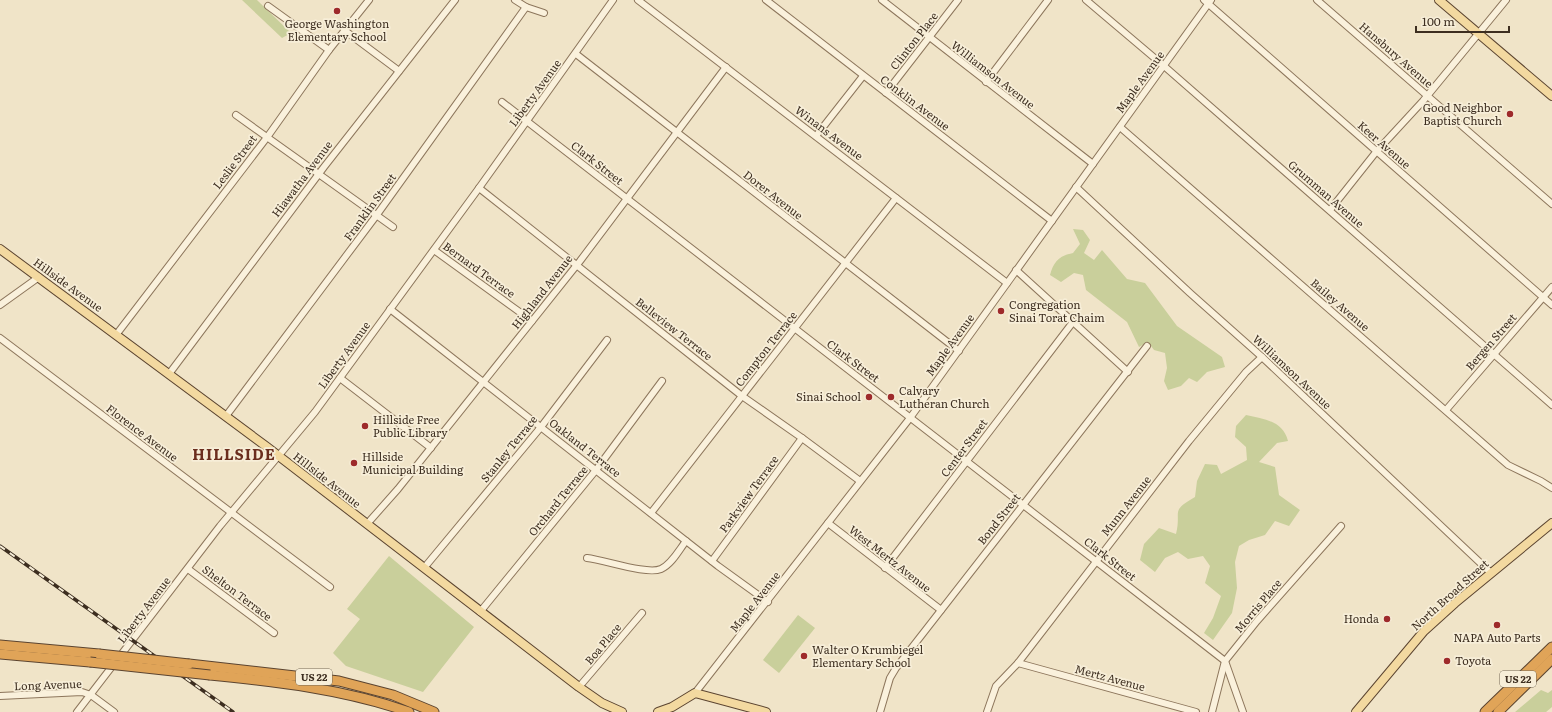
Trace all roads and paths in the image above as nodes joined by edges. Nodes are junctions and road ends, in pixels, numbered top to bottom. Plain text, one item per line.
1 (369, 0) edge
2 (455, 0) edge
3 (515, 0) edge
4 (613, 0) edge
5 (638, 0) edge
6 (766, 0) edge
7 (882, 0) edge
8 (958, 0) edge
9 (1048, 0) edge
10 (1086, 0) edge
11 (1317, 0) edge
12 (1439, 0) edge
13 (1506, 0) edge
14 (1207, 1) edge
15 (268, 6) dead end
16 (526, 7) junction
17 (544, 13) dead end
18 (344, 30) junction
19 (1478, 34) junction
20 (930, 37) junction
21 (329, 50) junction
22 (576, 54) junction
23 (1164, 66) junction
24 (726, 67) junction
25 (399, 71) junction
26 (863, 76) junction
27 (986, 82) junction
28 (886, 93) junction
29 (1427, 95) junction
30 (1552, 96) edge
31 (502, 102) dead end
32 (236, 114) dead end
33 (526, 121) junction
34 (1120, 127) junction
35 (676, 132) junction
36 (816, 136) junction
37 (266, 137) junction
38 (1376, 152) junction
39 (1093, 164) junction
40 (318, 175) junction
41 (1076, 187) junction
42 (479, 188) junction
43 (627, 198) junction
44 (896, 198) junction
45 (1552, 204) edge
46 (1330, 210) junction
47 (376, 216) junction
48 (1052, 221) junction
49 (393, 227) dead end
50 (0, 249) edge
51 (434, 250) junction
52 (845, 264) junction
53 (576, 266) junction
54 (1016, 270) junction
55 (39, 277) junction
56 (1007, 283) junction
57 (1552, 287) edge
58 (1543, 297) junction
59 (0, 305) edge
60 (1552, 305) edge
61 (390, 309) junction
62 (532, 321) junction
63 (1073, 322) junction
64 (794, 329) junction
65 (116, 335) junction
66 (0, 338) edge
67 (606, 340) dead end
68 (1147, 346) dead end
69 (959, 350) junction
70 (1493, 354) junction
71 (1262, 357) junction
72 (1128, 372) junction
73 (169, 374) junction
74 (340, 378) junction
75 (662, 381) dead end
76 (484, 382) junction
77 (742, 396) junction
78 (1552, 405) edge
79 (1446, 410) junction
80 (226, 416) junction
81 (910, 418) junction
82 (541, 427) junction
83 (802, 438) junction
84 (431, 448) junction
85 (279, 456) junction
86 (967, 461) junction
87 (596, 470) junction
88 (860, 481) junction
89 (1552, 488) edge
90 (1022, 504) junction
91 (232, 512) junction
92 (651, 513) junction
93 (828, 523) junction
94 (1552, 523) edge
95 (367, 524) junction
96 (1341, 526) dead end
97 (686, 541) junction
98 (587, 558) dead end
99 (712, 561) junction
100 (1096, 561) junction
101 (424, 568) junction
102 (885, 568) junction
103 (188, 569) junction
104 (1491, 573) junction
105 (330, 587) dead end
106 (768, 602) junction
107 (940, 610) junction
108 (480, 612) junction
109 (642, 613) dead end
110 (274, 633) dead end
111 (0, 645) edge
112 (1552, 647) edge
113 (14, 651) junction
114 (0, 654) edge
115 (59, 655) junction
116 (1552, 659) edge
117 (1225, 661) junction
118 (1018, 663) junction
119 (579, 687) junction
120 (695, 693) junction
121 (91, 695) junction
122 (0, 696) edge
123 (77, 712) edge
124 (114, 712) edge
125 (409, 712) edge
126 (434, 712) edge
127 (622, 712) edge
128 (658, 712) edge
129 (763, 712) edge
130 (880, 712) edge
131 (987, 712) edge
132 (1196, 712) edge
133 (1212, 712) edge
134 (1243, 712) edge
135 (1356, 712) edge
136 (1485, 712) edge
137 (1498, 712) edge

1 - 18 street, Leslie Street
2 - 25 street, Hiawatha Avenue
3 - 16 street
4 - 22 street, Liberty Avenue
5 - 24 street, Winans Avenue
6 - 26 street, Conklin Avenue
7 - 20 street, Williamson Avenue
8 - 20 street, Clinton Place
9 - 27 street
10 - 23 street, Grumman Avenue
11 - 29 street, Hansbury Avenue
12 - 19 main road
13 - 19 street
14 - 23 street, Maple Avenue
14 - 38 street, Keer Avenue
15 - 21 street
16 - 17 street
16 - 47 street, Franklin Street
18 - 21 street, Leslie Street
18 - 25 street
19 - 29 street
19 - 30 main road
20 - 27 street, Williamson Avenue
20 - 28 street, Clinton Place
21 - 37 street, Leslie Street
22 - 33 street, Liberty Avenue
22 - 35 street, Dorer Avenue
23 - 34 street, Maple Avenue
23 - 46 street, Grumman Avenue
24 - 35 street, Highland Avenue
24 - 36 street, Winans Avenue
25 - 40 street, Hiawatha Avenue
26 - 28 street, Conklin Avenue
26 - 36 street
27 - 39 street, Williamson Avenue
28 - 48 street, Conklin Avenue
29 - 38 street
29 - 45 street, Hansbury Avenue
31 - 33 street, Clark Street
32 - 37 street
33 - 42 street, Liberty Avenue
33 - 43 street, Clark Street
34 - 39 street, Maple Avenue
34 - 79 street, Bailey Avenue
35 - 43 street, Highland Avenue
35 - 52 street, Dorer Avenue
36 - 44 street, Winans Avenue
37 - 40 street
37 - 65 street, Leslie Street
38 - 46 street
38 - 58 street, Keer Avenue
39 - 41 street, Maple Avenue
40 - 47 street
40 - 73 street, Hiawatha Avenue
41 - 48 street, Maple Avenue
41 - 71 street, Williamson Avenue
42 - 51 street, Liberty Avenue
42 - 53 street, Belleview Terrace
43 - 53 street, Highland Avenue
43 - 64 street, Clark Street
44 - 52 street, Compton Terrace
44 - 56 street, Winans Avenue
46 - 70 street, Grumman Avenue
47 - 49 street
47 - 80 street, Franklin Street
48 - 54 street, Maple Avenue
50 - 55 main road, Hillside Avenue
51 - 61 street, Liberty Avenue
51 - 62 street, Bernard Terrace
52 - 64 street, Compton Terrace
52 - 69 street, Dorer Avenue
53 - 62 street, Highland Avenue
53 - 77 street, Belleview Terrace
54 - 56 street, Maple Avenue
54 - 63 street
55 - 59 street
55 - 65 main road, Hillside Avenue
56 - 69 street, Maple Avenue
57 - 58 street, Bergen Street
58 - 60 street, Keer Avenue
58 - 70 street, Bergen Street
61 - 74 street, Liberty Avenue
61 - 76 street, Oakland Terrace
62 - 76 street, Highland Avenue
63 - 72 street
63 - 86 street, Center Street
64 - 77 street, Compton Terrace
64 - 81 street, Clark Street
65 - 73 main road, Hillside Avenue
66 - 91 street, Florence Avenue
67 - 82 street, Stanley Terrace
68 - 72 street, Bond Street
69 - 81 street, Maple Avenue
70 - 78 street, Grumman Avenue
70 - 79 street, Bergen Street
71 - 100 street, Munn Avenue
71 - 104 street, Williamson Avenue
72 - 90 street, Bond Street
73 - 80 main road, Hillside Avenue
74 - 84 street
74 - 85 street, Liberty Avenue
75 - 87 street, Orchard Terrace
76 - 82 street, Oakland Terrace
76 - 84 street, Highland Avenue
77 - 83 street, Belleview Terrace
77 - 92 street, Compton Terrace
79 - 89 street, Bailey Avenue
80 - 85 main road, Hillside Avenue
81 - 86 street, Clark Street
81 - 88 street, Maple Avenue
82 - 87 street, Oakland Terrace
82 - 101 street, Stanley Terrace
83 - 88 street, Belleview Terrace
83 - 99 street, Parkview Terrace
84 - 95 street, Highland Avenue
85 - 91 street, Liberty Avenue
85 - 95 main road, Hillside Avenue
86 - 90 street, Clark Street
86 - 102 street, Center Street
87 - 92 street, Oakland Terrace
87 - 108 street, Orchard Terrace
88 - 93 street, Maple Avenue
90 - 100 street, Clark Street
90 - 107 street, Bond Street
91 - 103 street, Liberty Avenue
91 - 105 street, Florence Avenue
92 - 97 street, Oakland Terrace
93 - 102 street, West Mertz Avenue
93 - 106 street, Maple Avenue
94 - 104 main road, North Broad Street
95 - 101 main road, Hillside Avenue
96 - 117 street, Morris Place
97 - 98 street
97 - 99 street, Oakland Terrace
99 - 106 street, Oakland Terrace
100 - 117 street, Clark Street
100 - 118 street, Munn Avenue
101 - 108 main road, Hillside Avenue
102 - 107 street, West Mertz Avenue
103 - 110 street, Shelton Terrace
103 - 121 street, Liberty Avenue
104 - 135 main road, North Broad Street
106 - 120 street, Maple Avenue
107 - 130 street, Bond Street
108 - 119 main road, Hillside Avenue
109 - 119 street, Boa Place
111 - 113 highway, US 22
112 - 136 highway, US 22
113 - 114 highway, US 22
113 - 115 highway, US 22
115 - 125 highway, US 22, bridge
115 - 126 highway, US 22, bridge
116 - 137 highway, US 22
117 - 133 street, Morris Place
117 - 134 street
118 - 131 street, Munn Avenue
118 - 132 street, Mertz Avenue
119 - 127 main road, Hillside Avenue
120 - 128 main road
120 - 129 main road
121 - 122 street, Long Avenue
121 - 123 street, Liberty Avenue
121 - 124 street, Long Avenue

